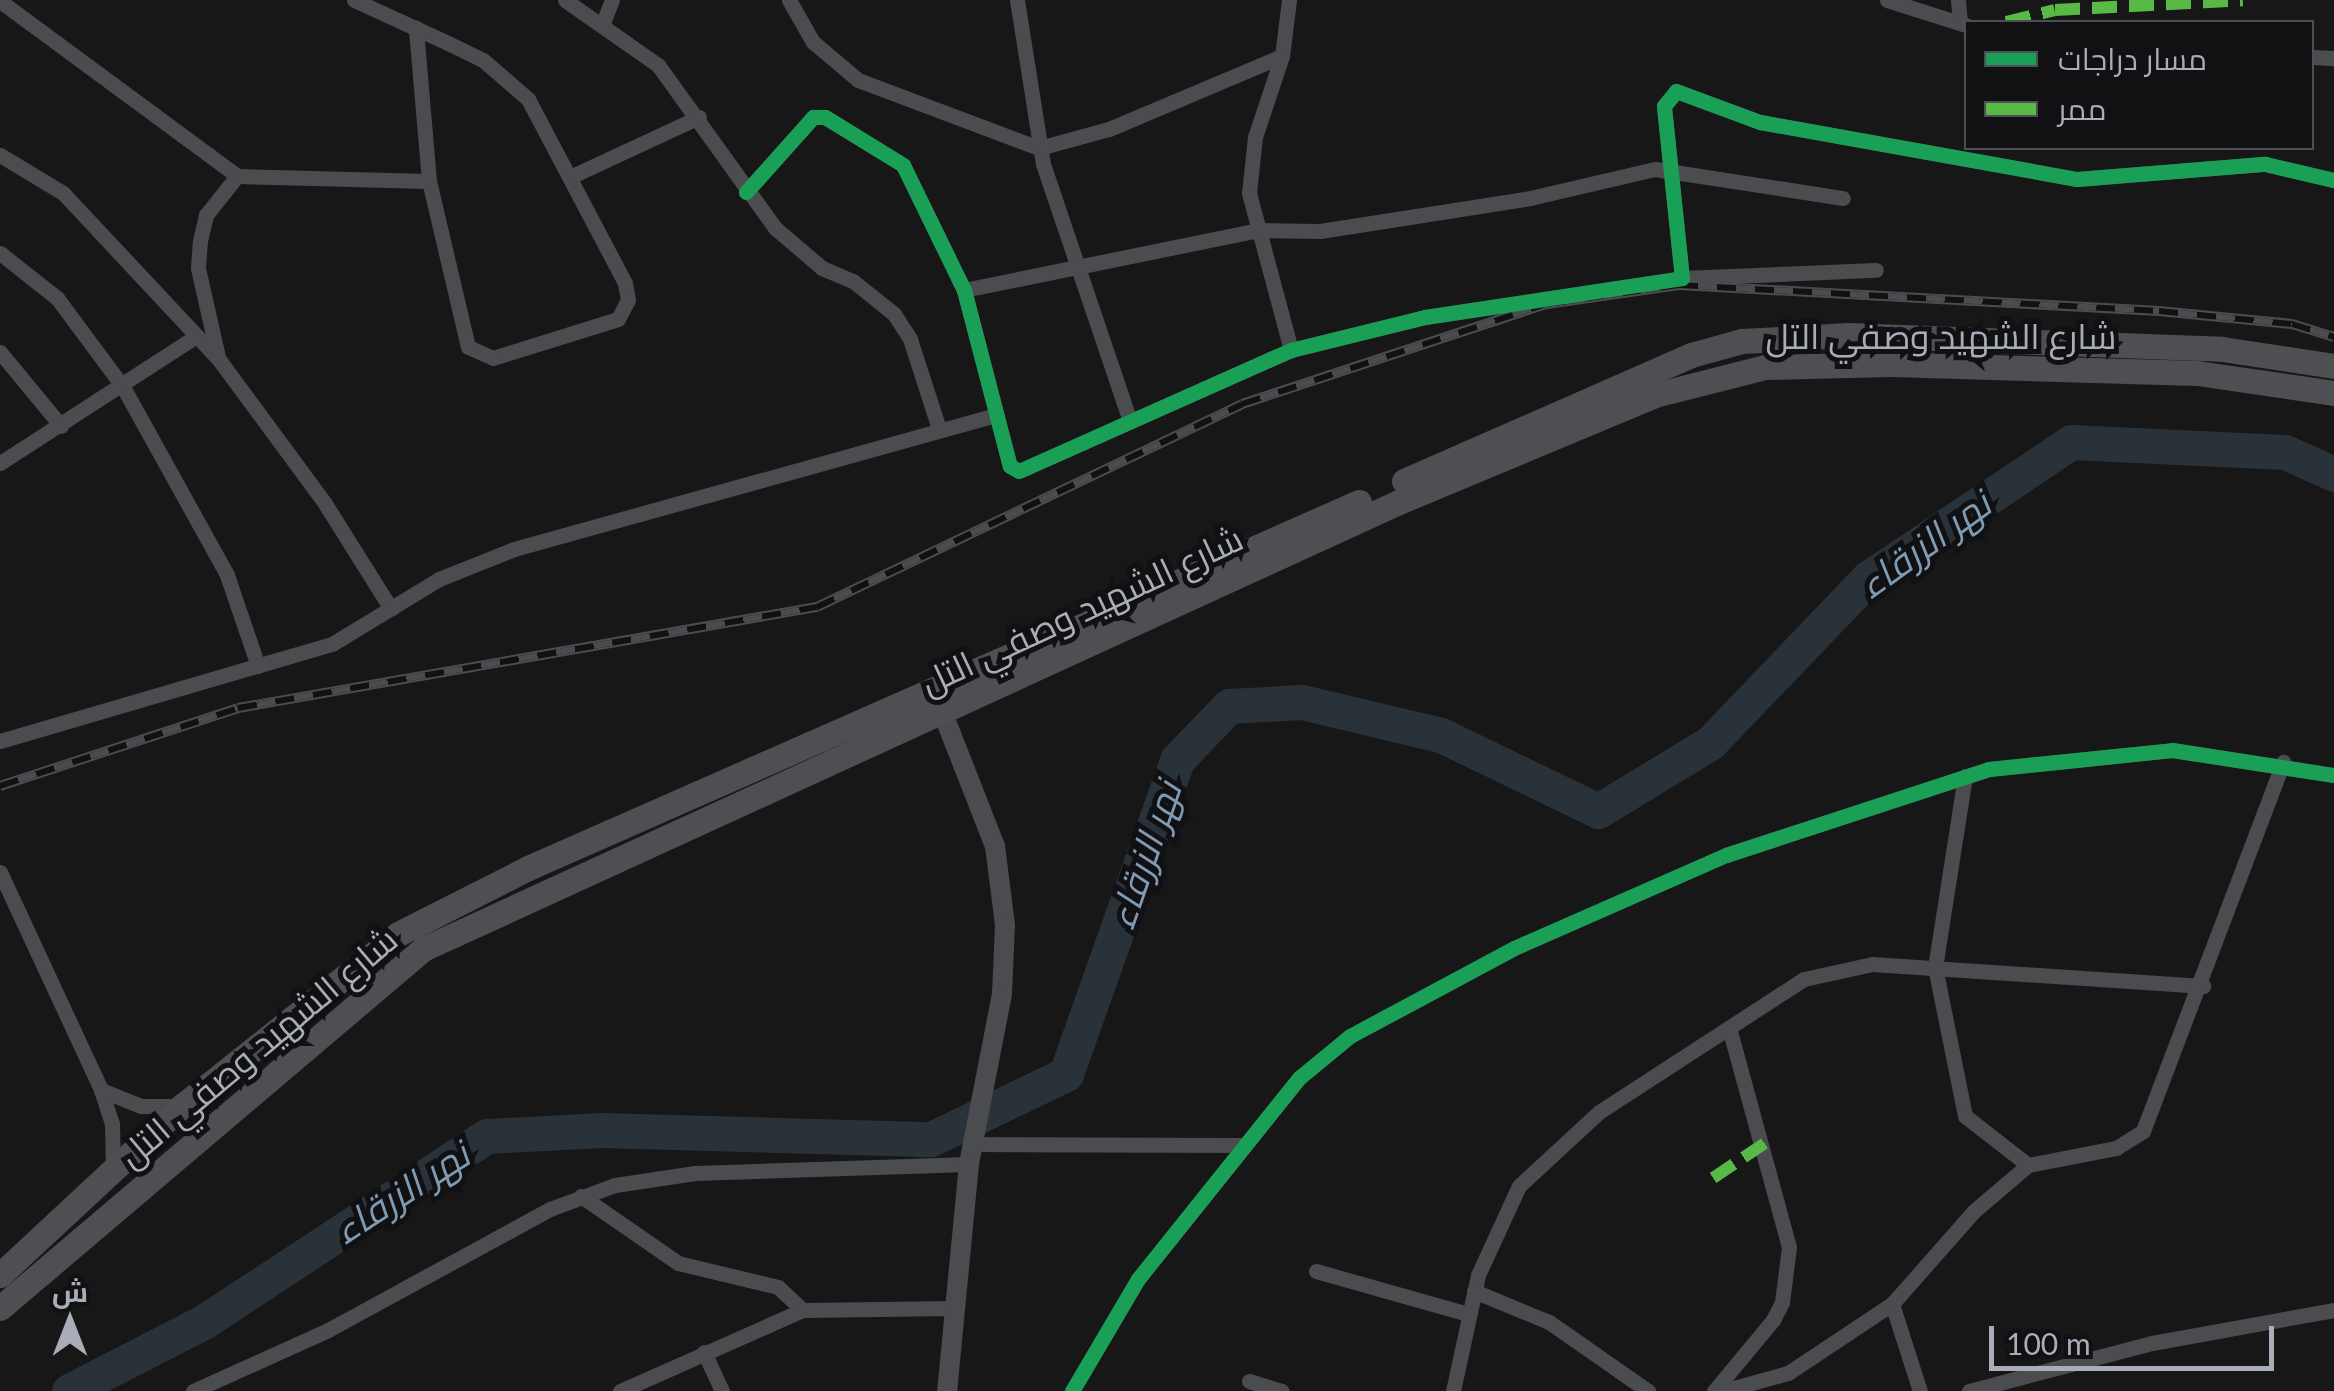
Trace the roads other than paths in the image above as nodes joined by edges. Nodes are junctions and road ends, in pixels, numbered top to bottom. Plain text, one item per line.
1 (354, 0) edge
2 (565, 0) edge
3 (612, 0) edge
4 (789, 0) edge
5 (1017, 0) edge
6 (1288, 0) edge
7 (1887, 0) edge
8 (1958, 0) edge
9 (0, 1) edge
10 (603, 23) junction
11 (1963, 24) edge
12 (416, 28) junction
13 (1282, 56) junction
14 (699, 117) junction
15 (1039, 148) junction
16 (0, 156) edge
17 (1666, 169) junction
18 (237, 176) junction
19 (572, 176) junction
20 (2334, 180) edge
21 (430, 181) junction
22 (746, 192) junction
23 (1843, 198) dead end
24 (1258, 230) junction
25 (0, 253) edge
26 (1078, 268) junction
27 (1876, 270) dead end
28 (1682, 278) junction
29 (964, 290) junction
30 (194, 337) junction
31 (1762, 338) junction
32 (1291, 350) junction
33 (0, 352) edge
34 (220, 361) junction
35 (2334, 366) edge
36 (1765, 367) junction
37 (123, 387) junction
38 (2334, 394) edge
39 (996, 415) junction
40 (1129, 418) junction
41 (61, 426) junction
42 (938, 428) junction
43 (0, 462) edge
44 (392, 609) junction
45 (258, 666) junction
46 (942, 712) junction
47 (0, 741) edge
48 (2283, 762) junction
49 (2334, 775) edge
50 (1965, 776) junction
51 (0, 872) edge
52 (1936, 967) junction
53 (2202, 986) junction
54 (292, 1013) junction
55 (1730, 1028) junction
56 (313, 1039) junction
57 (101, 1090) junction
58 (182, 1106) junction
59 (1240, 1145) junction
60 (971, 1154) junction
61 (2028, 1165) junction
62 (113, 1176) junction
63 (581, 1196) junction
64 (1316, 1270) dead end
65 (0, 1275) edge
66 (1474, 1291) junction
67 (1892, 1304) junction
68 (0, 1308) edge
69 (955, 1308) junction
70 (803, 1310) junction
71 (2334, 1310) edge
72 (1468, 1314) junction
73 (704, 1352) junction
74 (1249, 1381) dead end
75 (193, 1391) edge
76 (621, 1391) edge
77 (722, 1391) edge
78 (947, 1391) edge
79 (1072, 1391) edge
80 (1282, 1391) edge
81 (1453, 1391) edge
82 (1648, 1391) edge
83 (1714, 1391) edge
84 (1723, 1391) edge
85 (1920, 1391) edge
86 (1969, 1391) edge

1 - 12 street
2 - 10 street
3 - 10 street
4 - 15 street
5 - 15 street
6 - 13 street
7 - 11 street
8 - 11 street
9 - 18 street
10 - 14 street
12 - 19 street
12 - 21 street
13 - 15 street
13 - 24 street
14 - 19 street
14 - 22 street
15 - 26 street
16 - 30 street
17 - 20 street
17 - 23 street
17 - 24 street
17 - 28 street
18 - 21 street
18 - 34 street
19 - 21 street
22 - 29 street
22 - 42 street
24 - 26 street
24 - 32 street
25 - 37 street
26 - 29 street
26 - 40 street
27 - 28 street
28 - 32 street
29 - 39 street
30 - 34 street
30 - 37 street
31 - 35 main road, شارع الشهيد وصفي التل
31 - 36 main road
31 - 54 main road, شارع الشهيد وصفي التل
32 - 40 street
33 - 41 street
34 - 44 street
36 - 38 main road, شارع الشهيد وصفي التل
36 - 46 main road, شارع الشهيد وصفي التل
37 - 41 street
37 - 45 street
39 - 40 street
39 - 42 street
41 - 43 street
42 - 44 street
44 - 45 street
45 - 47 street
46 - 56 main road, شارع الشهيد وصفي التل
46 - 60 street
48 - 49 street
48 - 50 street
48 - 53 street
50 - 52 street
50 - 59 street
51 - 57 street
52 - 53 street
52 - 55 street
52 - 61 street
53 - 61 street
54 - 56 main road
54 - 58 main road, شارع الشهيد وصفي التل
55 - 66 street
55 - 83 street
56 - 68 main road, شارع الشهيد وصفي التل
57 - 58 street
57 - 62 street
58 - 62 main road, شارع الشهيد وصفي التل
59 - 60 street
59 - 79 street
60 - 63 street
60 - 69 street
61 - 67 street
62 - 65 main road, شارع الشهيد وصفي التل
63 - 70 street
63 - 75 street
64 - 72 street
66 - 72 street
66 - 82 street
67 - 84 street
67 - 85 street
69 - 70 street
69 - 78 street
70 - 73 street
71 - 86 street
72 - 81 street
73 - 76 street
73 - 77 street
74 - 80 street

